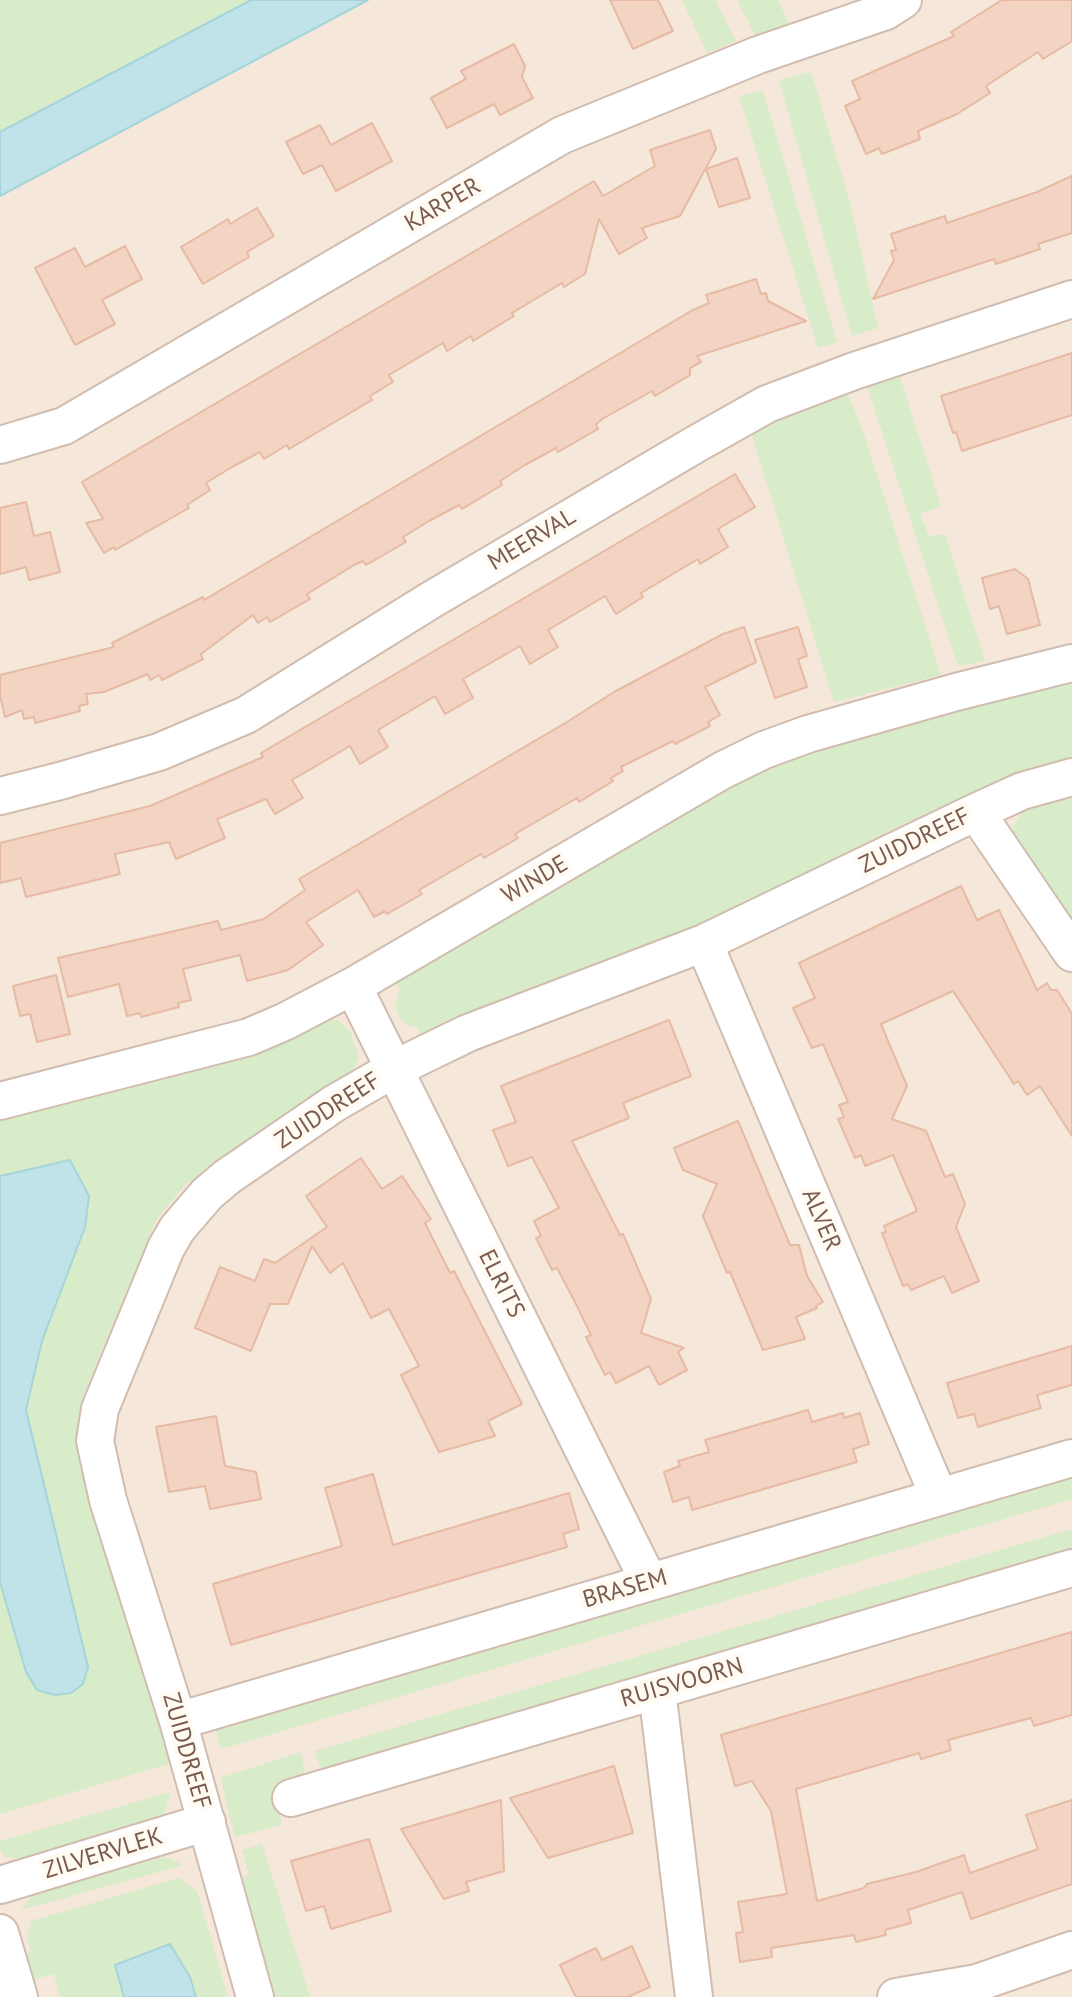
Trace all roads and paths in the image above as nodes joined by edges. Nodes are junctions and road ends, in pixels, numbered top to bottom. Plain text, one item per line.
1 (903, 0) edge
2 (1072, 299) edge
3 (0, 445) edge
4 (1072, 663) edge
5 (1072, 777) edge
6 (0, 796) edge
7 (976, 812) junction
8 (704, 943) junction
9 (1072, 953) edge
10 (353, 986) junction
11 (394, 1069) junction
12 (0, 1101) edge
13 (1072, 1458) edge
14 (939, 1497) junction
15 (1072, 1568) edge
16 (649, 1582) junction
17 (657, 1690) junction
18 (178, 1721) junction
19 (291, 1798) dead end
20 (207, 1822) junction
21 (0, 1885) edge
22 (0, 1933) edge
23 (1072, 1950) edge
24 (19, 1997) edge
25 (255, 1997) edge
26 (694, 1997) edge
27 (896, 1997) edge

1 - 3 street, KARPER
2 - 6 street, MEERVAL
4 - 10 street, WINDE
5 - 7 street, ZUIDDREEF
7 - 8 street, ZUIDDREEF
7 - 9 street
8 - 11 street, ZUIDDREEF
8 - 14 street, ALVER
10 - 11 street, ELRITS
10 - 12 street, WINDE
11 - 16 street, ELRITS
11 - 18 street, ZUIDDREEF
13 - 14 street, BRASEM
14 - 16 street, BRASEM
15 - 17 street, RUISVOORN
16 - 18 street, BRASEM
17 - 19 street, RUISVOORN
17 - 26 street
18 - 20 street, ZUIDDREEF
20 - 21 street, ZILVERVLEK
20 - 25 street, ZUIDDREEF
22 - 24 street
23 - 27 street

